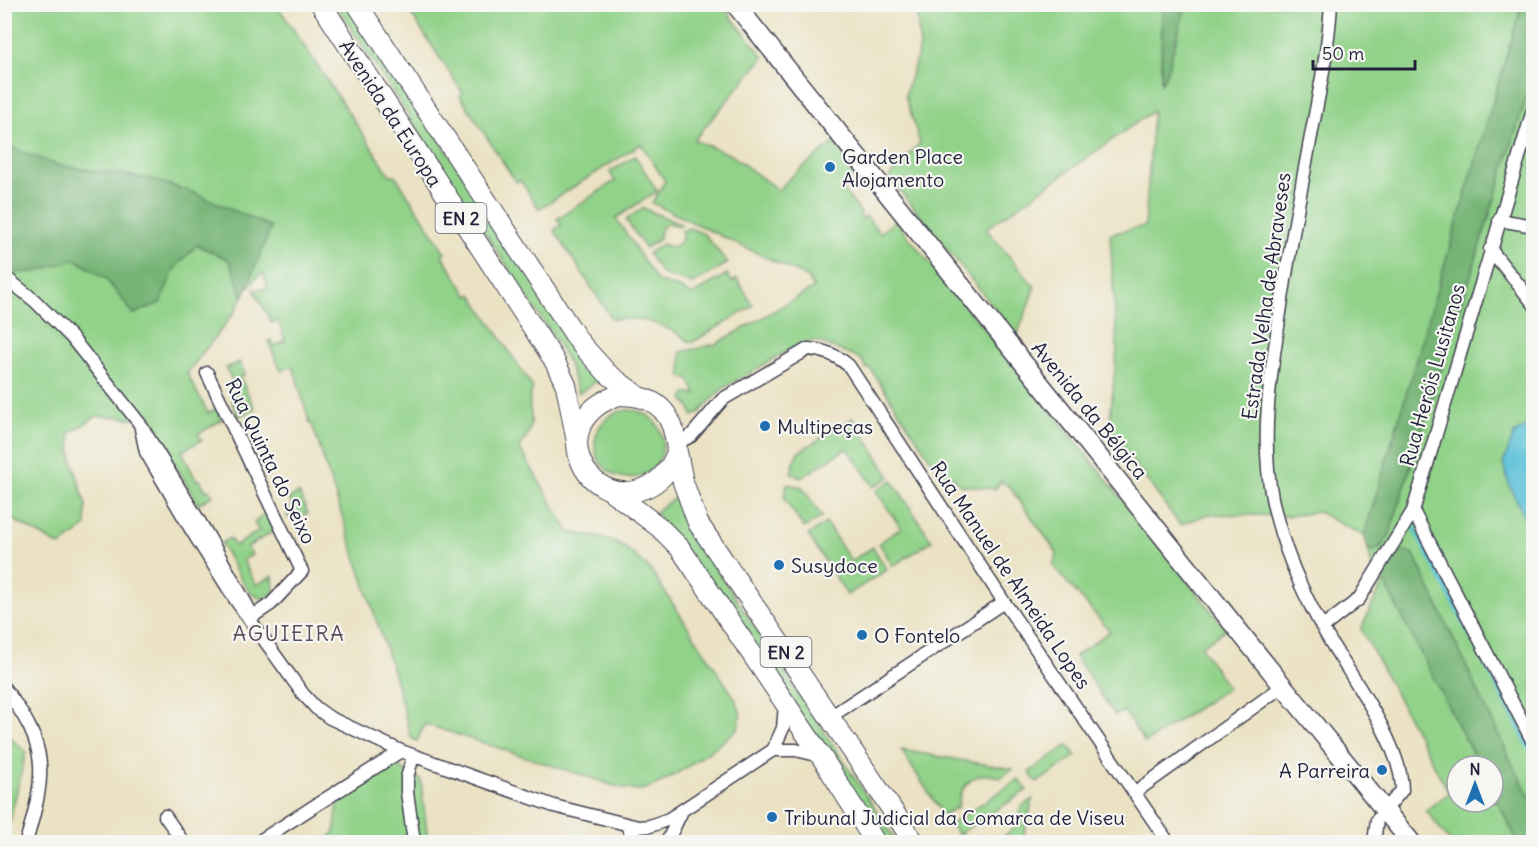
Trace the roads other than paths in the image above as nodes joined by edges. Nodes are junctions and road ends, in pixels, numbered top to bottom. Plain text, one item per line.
1 (321, 4) edge
2 (357, 4) edge
3 (735, 4) edge
4 (1331, 4) edge
5 (1533, 107) edge
6 (1499, 220) junction
7 (1533, 226) edge
8 (1490, 249) junction
9 (4, 276) edge
10 (1533, 304) edge
11 (207, 373) dead end
12 (636, 395) junction
13 (140, 424) junction
14 (577, 441) junction
15 (677, 448) junction
16 (610, 490) junction
17 (1413, 511) junction
18 (1004, 602) junction
19 (253, 616) junction
20 (1323, 627) junction
21 (267, 644) junction
22 (1283, 686) junction
23 (4, 688) edge
24 (784, 703) junction
25 (830, 717) junction
26 (1533, 744) edge
27 (773, 750) junction
28 (401, 751) junction
29 (413, 756) junction
30 (821, 756) junction
31 (1134, 793) junction
32 (683, 810) junction
33 (1385, 811) junction
34 (165, 816) dead end
35 (627, 826) junction
36 (650, 826) junction
37 (26, 843) edge
38 (183, 843) edge
39 (258, 843) edge
40 (414, 843) edge
41 (638, 843) edge
42 (661, 843) edge
43 (667, 843) edge
44 (875, 843) edge
45 (914, 843) edge
46 (1168, 843) edge
47 (1374, 843) edge
48 (1411, 843) edge

1 - 14 main road, Avenida da Europa / EN 2
2 - 12 main road, Avenida da Europa / EN 2
3 - 22 main road, Avenida da Bélgica
4 - 20 street, Estrada Velha de Abraveses
5 - 6 street, Rua Heróis Lusitanos
6 - 7 street
6 - 8 street, Rua Heróis Lusitanos
8 - 10 street
8 - 17 street, Rua Heróis Lusitanos
9 - 13 street
11 - 19 street, Rua Quinta do Seixo
12 - 14 main road
12 - 15 main road, EN 2
13 - 19 street
13 - 21 street
14 - 16 main road, EN 2
15 - 16 main road
15 - 18 street, Rua Manuel de Almeida Lopes
15 - 25 main road, EN 2
16 - 24 main road, EN 2
17 - 20 street, Rua Heróis Lusitanos
17 - 26 street
18 - 25 street
18 - 31 street, Rua Manuel de Almeida Lopes
19 - 21 street
20 - 33 street, Estrada Velha de Abraveses
21 - 28 street
22 - 31 street
22 - 33 main road, Avenida da Bélgica
23 - 37 street
24 - 27 street
24 - 30 main road, EN 2
25 - 45 main road, EN 2
27 - 30 street
27 - 32 street
28 - 29 street
28 - 39 street
29 - 35 street
29 - 40 street
30 - 44 main road, EN 2
31 - 46 street, Rua Manuel de Almeida Lopes
32 - 36 street
32 - 43 street
33 - 47 street, Estrada Velha de Abraveses
33 - 48 main road, Avenida da Bélgica
34 - 38 street
35 - 36 street
35 - 41 street
36 - 42 street

